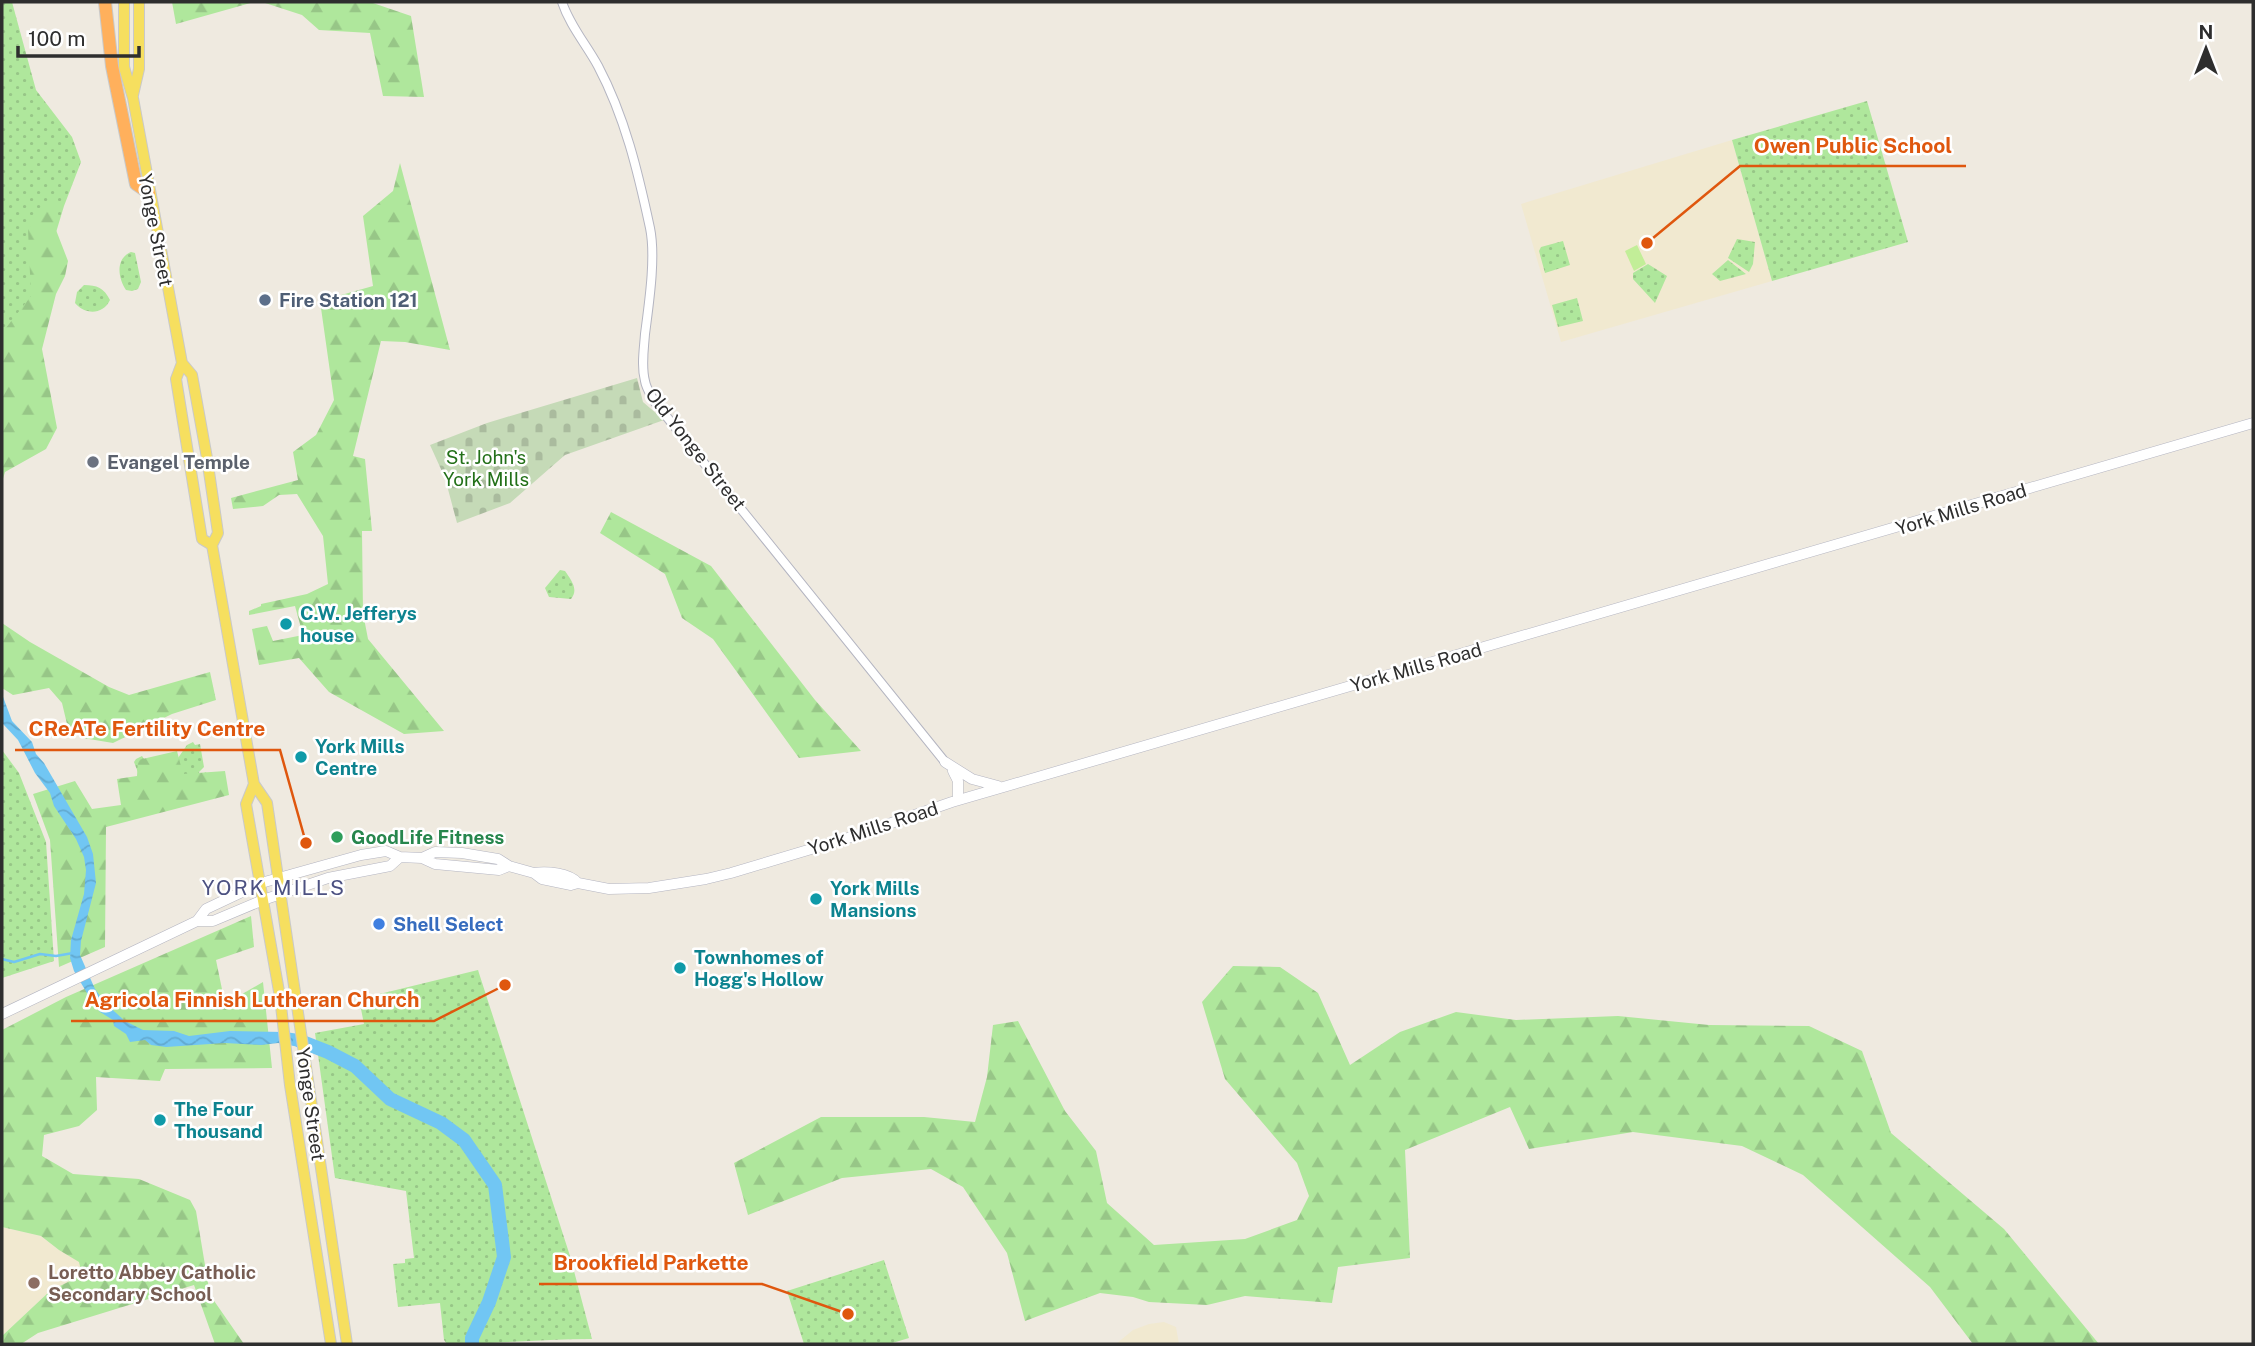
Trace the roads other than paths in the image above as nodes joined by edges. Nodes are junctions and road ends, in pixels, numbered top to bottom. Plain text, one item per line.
1 (105, 2) edge
2 (124, 2) edge
3 (139, 2) edge
4 (562, 2) edge
5 (133, 98) junction
6 (149, 193) junction
7 (182, 363) junction
8 (2253, 424) edge
9 (212, 545) junction
10 (945, 762) junction
11 (254, 784) junction
12 (1001, 787) junction
13 (955, 801) junction
14 (400, 857) junction
15 (279, 877) junction
16 (261, 883) junction
17 (282, 893) junction
18 (264, 900) junction
19 (197, 921) junction
20 (3, 1013) edge
21 (331, 1344) edge
22 (346, 1344) edge

1 - 6 highway
2 - 5 main road, Yonge Street
3 - 5 main road, Yonge Street
4 - 10 street, Old Yonge Street
5 - 6 main road, Yonge Street
6 - 7 main road, Yonge Street
7 - 9 main road, Yonge Street
7 - 9 main road, Yonge Street
8 - 12 main road, York Mills Road
9 - 11 main road, Yonge Street
10 - 12 main road
10 - 13 main road
11 - 15 main road, Yonge Street
11 - 16 main road, Yonge Street
12 - 13 main road, York Mills Road
13 - 14 main road, York Mills Road
14 - 15 main road, York Mills Road
14 - 17 main road, York Mills Road
15 - 16 main road, York Mills Road
15 - 17 main road, Yonge Street
16 - 18 main road, Yonge Street
16 - 19 main road, York Mills Road
17 - 18 main road, York Mills Road
17 - 22 main road, Yonge Street
18 - 19 main road, York Mills Road
18 - 21 main road, Yonge Street
19 - 20 main road

